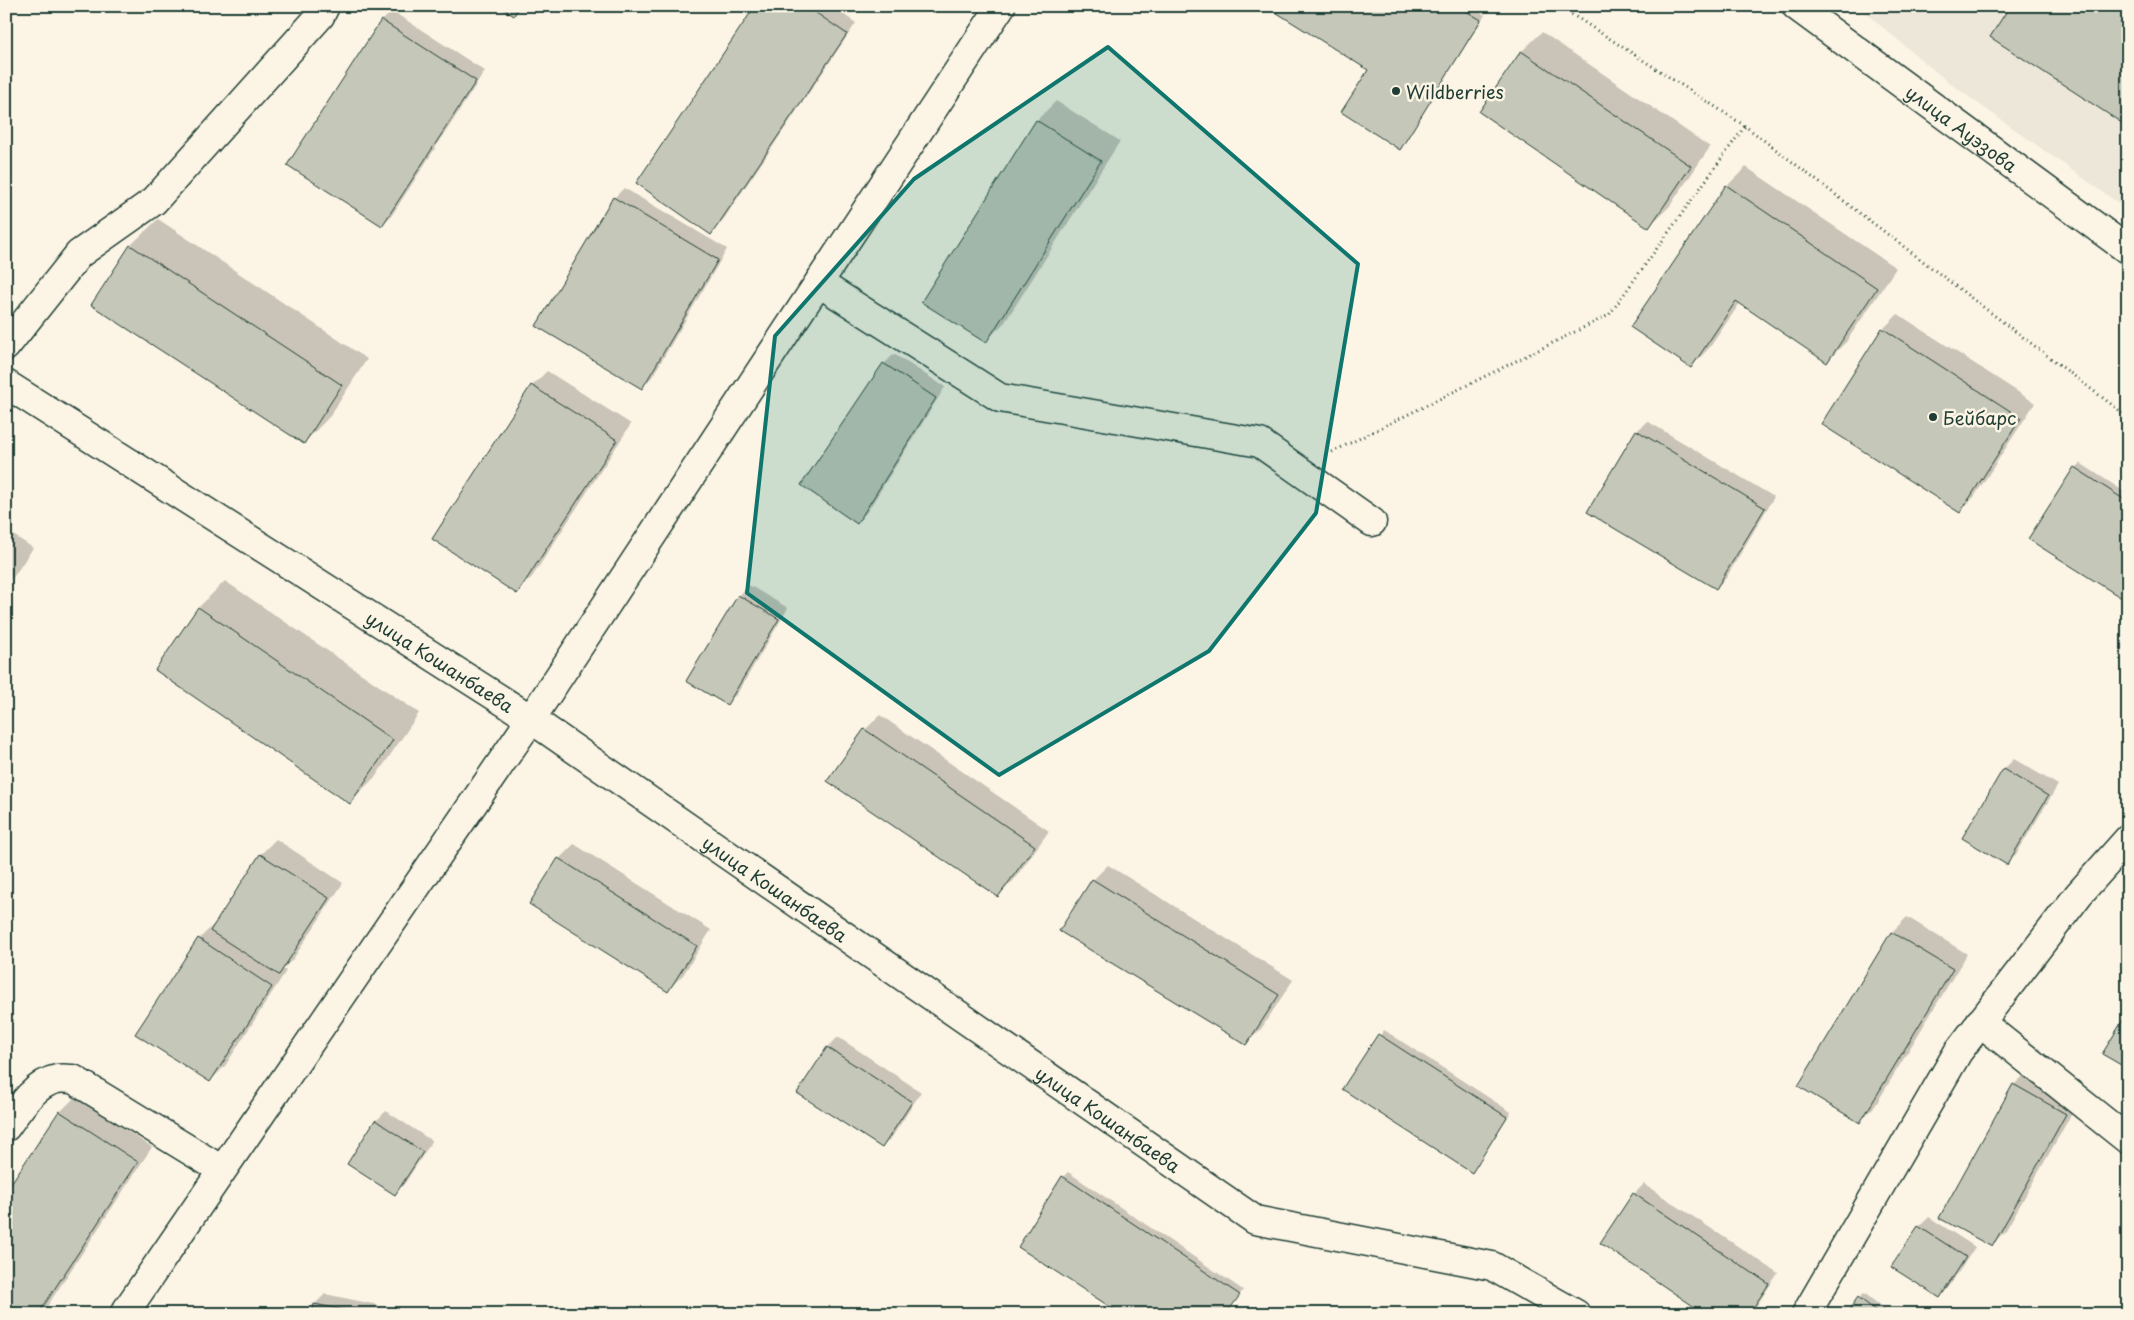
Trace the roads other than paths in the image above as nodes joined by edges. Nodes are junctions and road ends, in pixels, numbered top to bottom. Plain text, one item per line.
1 (325, 6) edge
2 (1001, 6) edge
3 (1796, 6) edge
4 (2128, 250) edge
5 (819, 283) junction
6 (6, 346) edge
7 (6, 384) edge
8 (1372, 522) dead end
9 (531, 719) junction
10 (2128, 839) edge
11 (1980, 1022) junction
12 (6, 1127) edge
13 (2128, 1140) edge
14 (222, 1170) junction
15 (124, 1314) edge
16 (1576, 1314) edge
17 (1806, 1314) edge

1 - 6 street
2 - 5 street
3 - 4 street, улица Ауэзова
5 - 8 street
5 - 9 street
7 - 9 street, улица Кошанбаева
9 - 14 street
9 - 16 street, улица Кошанбаева
10 - 11 street
11 - 13 street
11 - 17 street
12 - 14 street
14 - 15 street

